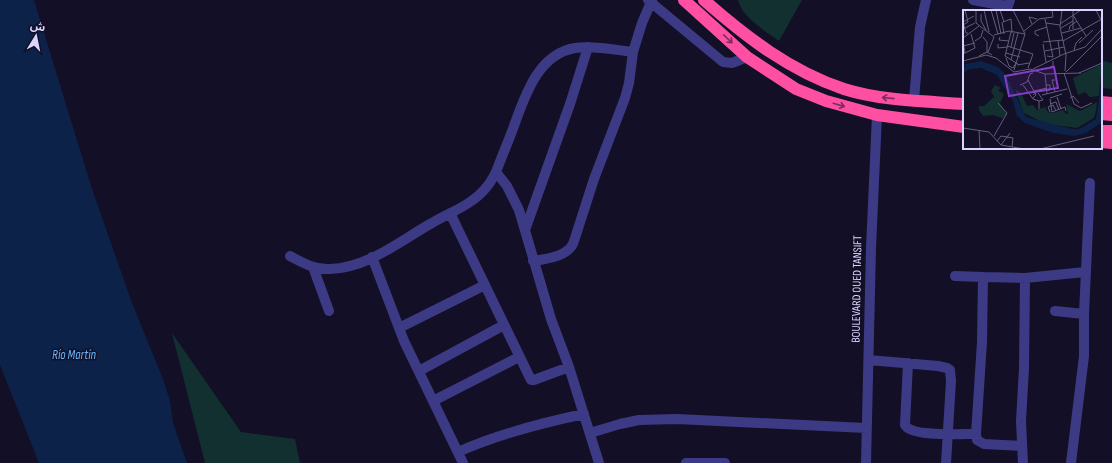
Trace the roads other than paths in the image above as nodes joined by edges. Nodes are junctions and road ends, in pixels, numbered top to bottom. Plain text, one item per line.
1 (684, 0) edge
2 (704, 0) edge
3 (926, 0) edge
4 (973, 0) edge
5 (1010, 0) edge
6 (650, 1) edge
7 (715, 5) edge
8 (588, 47) junction
9 (633, 52) junction
10 (747, 57) junction
11 (914, 100) junction
12 (927, 101) junction
13 (963, 101) edge
14 (1102, 102) edge
15 (1112, 103) edge
16 (963, 104) edge
17 (1102, 114) edge
18 (877, 115) junction
19 (1112, 115) edge
20 (960, 126) edge
21 (1102, 130) edge
22 (1112, 131) edge
23 (1102, 142) edge
24 (1112, 143) edge
25 (496, 172) junction
26 (1090, 183) dead end
27 (450, 213) junction
28 (525, 230) junction
29 (290, 256) dead end
30 (372, 258) junction
31 (533, 261) junction
32 (313, 267) junction
33 (1085, 272) junction
34 (955, 276) dead end
35 (983, 278) junction
36 (1025, 278) junction
37 (485, 285) junction
38 (329, 311) dead end
39 (1055, 311) dead end
40 (1084, 314) junction
41 (504, 325) junction
42 (399, 328) junction
43 (519, 356) junction
44 (869, 360) junction
45 (908, 363) junction
46 (569, 367) junction
47 (419, 371) junction
48 (434, 401) junction
49 (584, 414) junction
50 (866, 428) junction
51 (590, 433) junction
52 (947, 434) junction
53 (976, 434) junction
54 (1022, 446) junction
55 (458, 452) junction
56 (463, 463) edge
57 (599, 463) edge
58 (686, 463) edge
59 (691, 463) edge
60 (725, 463) edge
61 (866, 463) edge
62 (946, 463) edge
63 (1023, 463) edge
64 (1071, 463) edge

1 -> 10 highway
2 - 7 highway
3 - 11 street
4 - 5 street
6 - 9 street
6 - 10 street
11 -> 7 highway
8 - 9 street
8 - 25 street
8 - 28 street
9 - 31 street
10 -> 18 highway
11 - 12 highway
12 - 13 highway
12 - 16 highway
14 - 15 highway
17 - 19 highway
18 - 20 highway
18 - 44 street, BOULEVARD OUED TANSIFT
21 - 22 highway
23 - 24 highway
25 - 27 street
25 - 28 street
26 - 33 street
27 - 30 street
27 - 37 street
28 - 31 street
29 - 32 street
30 - 32 street
30 - 42 street
31 - 46 street
32 - 38 street
33 - 36 street
33 - 40 street
34 - 35 street
35 - 36 street
35 - 53 street
36 - 54 street
37 - 41 street
37 - 42 street
39 - 40 street
40 - 64 street
41 - 43 street
41 - 47 street
42 - 47 street
43 - 46 street
43 - 48 street
44 - 45 street
44 - 50 street, BOULEVARD OUED TANSIFT
45 - 52 street
45 - 52 street
46 - 49 street
47 - 48 street
48 - 55 street
49 - 51 street
49 - 55 street
50 - 51 street
50 - 61 street, BOULEVARD OUED TANSIFT
51 - 57 street
52 - 53 street
52 - 62 street
53 - 54 street
54 - 63 street
55 - 56 street
58 - 59 street
59 - 60 street

